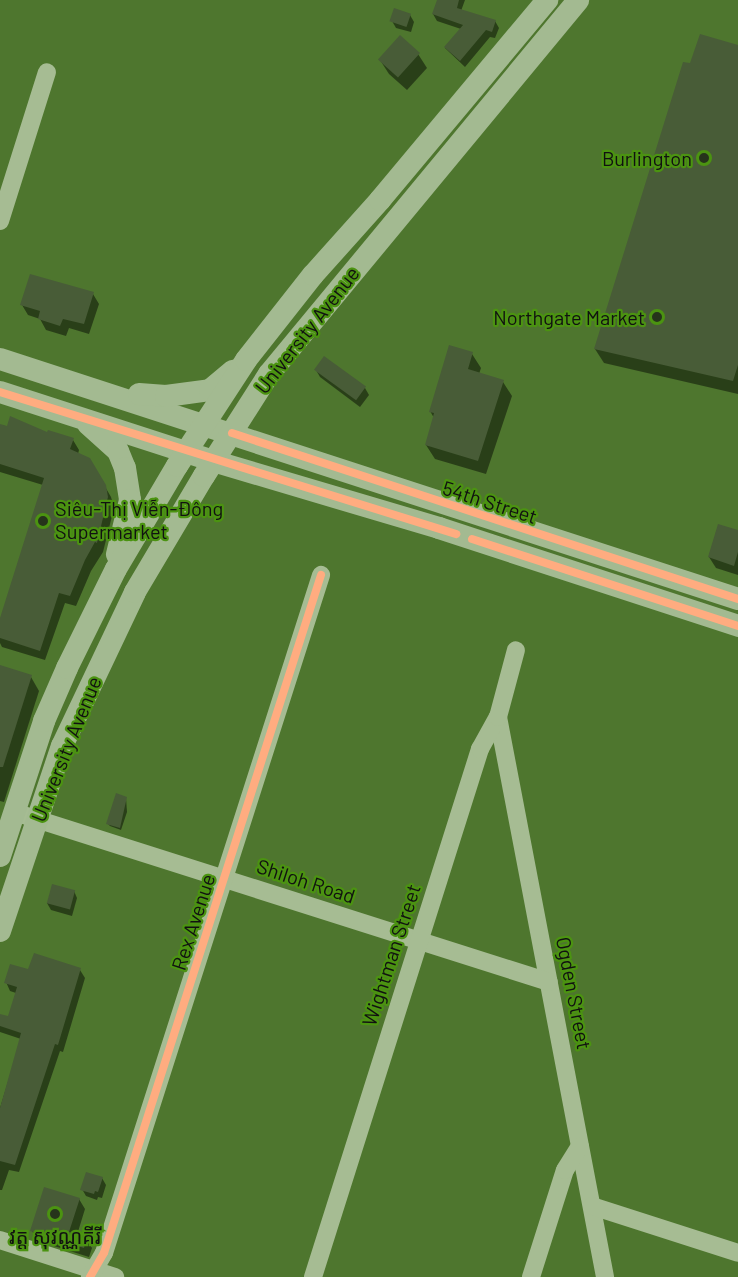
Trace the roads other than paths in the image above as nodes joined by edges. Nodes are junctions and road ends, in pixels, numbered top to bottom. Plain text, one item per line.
1 (547, 0) edge
2 (578, 0) edge
3 (47, 72) dead end
4 (0, 221) edge
5 (0, 359) edge
6 (246, 360) junction
7 (93, 388) junction
8 (0, 392) edge
9 (79, 418) junction
10 (206, 425) junction
11 (232, 433) junction
12 (186, 452) junction
13 (213, 460) junction
14 (526, 531) junction
15 (472, 539) junction
16 (116, 569) junction
17 (321, 575) dead end
18 (738, 599) edge
19 (738, 626) edge
20 (516, 650) dead end
21 (498, 717) junction
22 (14, 812) junction
23 (37, 819) junction
24 (0, 856) edge
25 (224, 878) junction
26 (0, 931) edge
27 (419, 941) junction
28 (549, 982) junction
29 (580, 1146) junction
30 (592, 1206) junction
31 (0, 1239) edge
32 (738, 1253) edge
33 (92, 1274) edge
34 (116, 1277) edge
35 (313, 1277) edge
36 (531, 1277) edge
37 (605, 1277) edge

1 - 6 main road, University Avenue
2 - 11 main road, University Avenue
3 - 4 street
5 - 7 main road, 54th Street
6 - 7 main road
6 - 10 main road, University Avenue
7 - 10 main road, 54th Street
8 - 9 main road, 54th Street
9 - 12 main road, 54th Street
9 - 16 main road
10 - 11 main road, 54th Street
10 - 12 main road, University Avenue
11 - 13 main road, University Avenue
11 - 14 main road, 54th Street
12 - 13 main road, 54th Street
12 - 16 main road, University Avenue
13 - 15 main road, 54th Street
13 - 23 main road, University Avenue
14 - 15 main road
14 - 18 main road, 54th Street
15 - 19 main road, 54th Street
16 - 22 main road, University Avenue
17 - 25 street, Rex Avenue
20 - 21 street, Wightman Street
21 - 27 street, Wightman Street
21 - 28 street, Ogden Street
22 - 23 street, Shiloh Road
22 - 24 main road, University Avenue
23 - 25 street, Shiloh Road
23 - 26 main road, University Avenue
25 - 27 street, Shiloh Road
25 - 33 street, Rex Avenue
27 - 28 street, Shiloh Road
27 - 35 street, Wightman Street
28 - 29 street, Ogden Street
29 - 30 street, Ogden Street
29 - 36 street
30 - 32 street
30 - 37 street, Ogden Street
31 - 33 street
33 - 34 street

